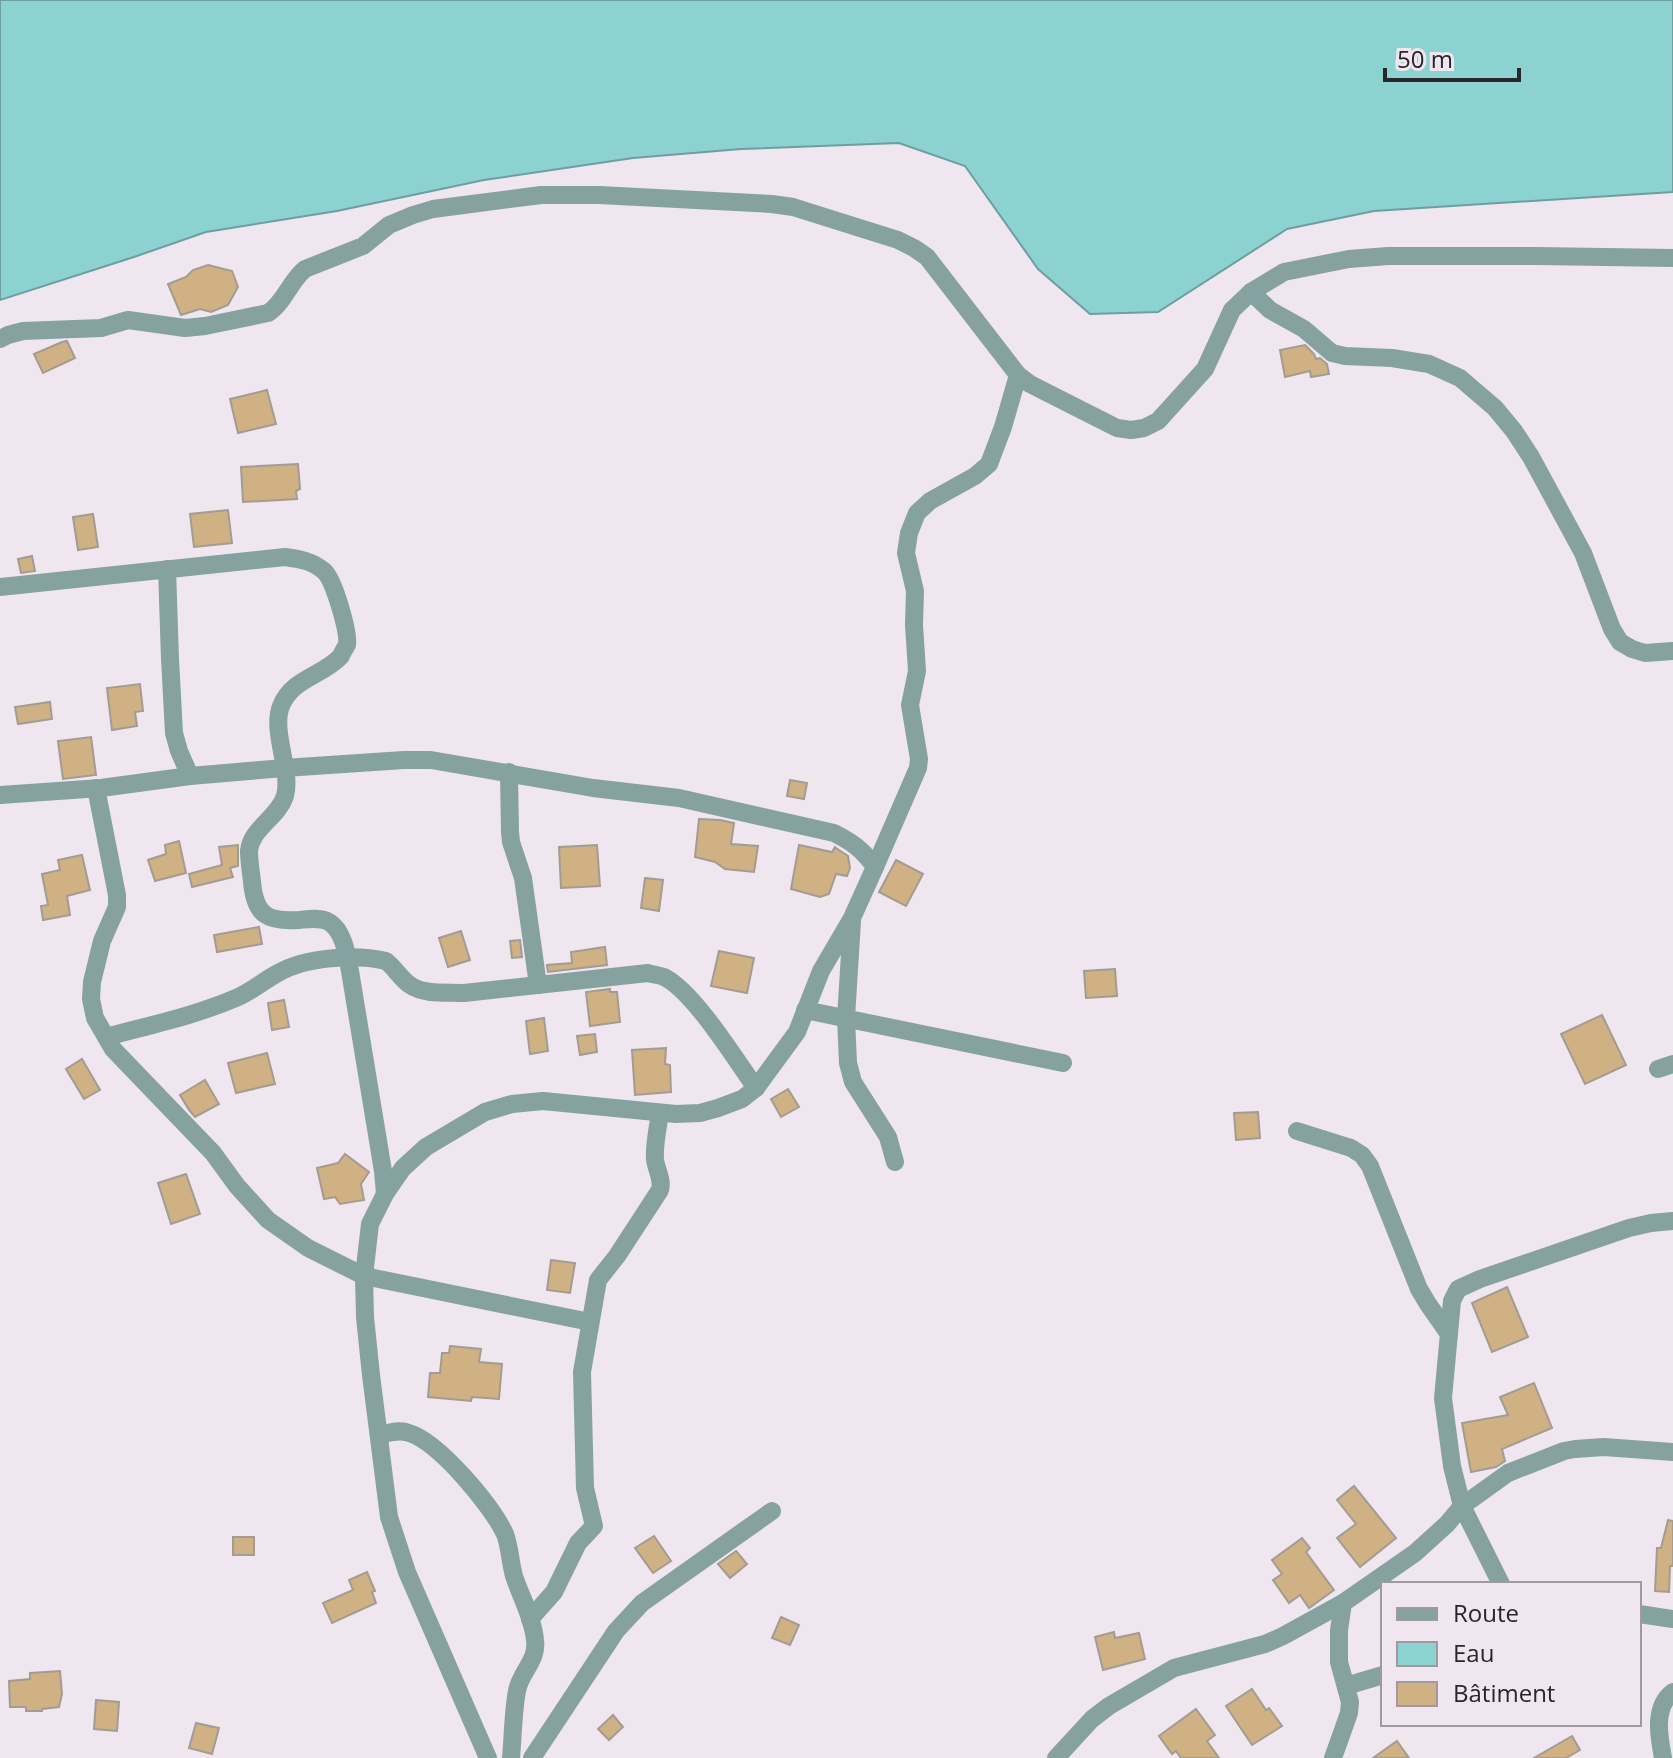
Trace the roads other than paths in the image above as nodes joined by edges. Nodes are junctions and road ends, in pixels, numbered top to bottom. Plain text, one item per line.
1 (1673, 258) edge
2 (1251, 292) junction
3 (0, 339) edge
4 (1018, 375) junction
5 (167, 569) junction
6 (0, 587) edge
7 (1673, 651) edge
8 (284, 768) junction
9 (509, 772) junction
10 (190, 776) junction
11 (96, 788) junction
12 (0, 795) edge
13 (875, 867) junction
14 (852, 918) junction
15 (347, 957) junction
16 (538, 985) junction
17 (805, 1010) junction
18 (846, 1018) junction
19 (106, 1037) junction
20 (1063, 1063) dead end
21 (756, 1088) junction
22 (660, 1113) junction
23 (1297, 1131) dead end
24 (895, 1162) dead end
25 (385, 1194) junction
26 (1673, 1221) edge
27 (364, 1276) junction
28 (590, 1322) junction
29 (1449, 1334) junction
30 (379, 1435) junction
31 (1673, 1452) edge
32 (1462, 1506) junction
33 (772, 1511) dead end
34 (1500, 1582) edge
35 (1343, 1603) junction
36 (1641, 1614) edge
37 (530, 1619) junction
38 (1673, 1619) edge
39 (1381, 1676) edge
40 (1346, 1686) junction
41 (1673, 1692) edge
42 (488, 1758) edge
43 (511, 1758) edge
44 (532, 1758) edge
45 (1056, 1758) edge
46 (1333, 1758) edge
47 (1663, 1758) edge

1 - 2 street
2 - 4 street
2 - 7 street
3 - 4 street
4 - 13 street
5 - 6 street
5 - 8 street
5 - 10 street
8 - 9 street
8 - 10 street
8 - 15 street
9 - 13 street
9 - 16 street
10 - 11 street
11 - 12 street
11 - 19 street
13 - 14 street
14 - 17 street
14 - 18 street
15 - 16 street
15 - 19 street
15 - 25 street
16 - 21 street
17 - 18 street
17 - 21 street
18 - 20 street
18 - 24 street
19 - 27 street
21 - 22 street
22 - 25 street
22 - 28 street
23 - 29 street
25 - 27 street
26 - 29 street
27 - 28 street
27 - 30 street
28 - 37 street
29 - 32 street
30 - 37 street
30 - 42 street
31 - 32 street
32 - 34 street
32 - 35 street
33 - 44 street
35 - 40 street
35 - 45 street
36 - 38 street
37 - 43 street
39 - 40 street
40 - 46 street
41 - 47 street

